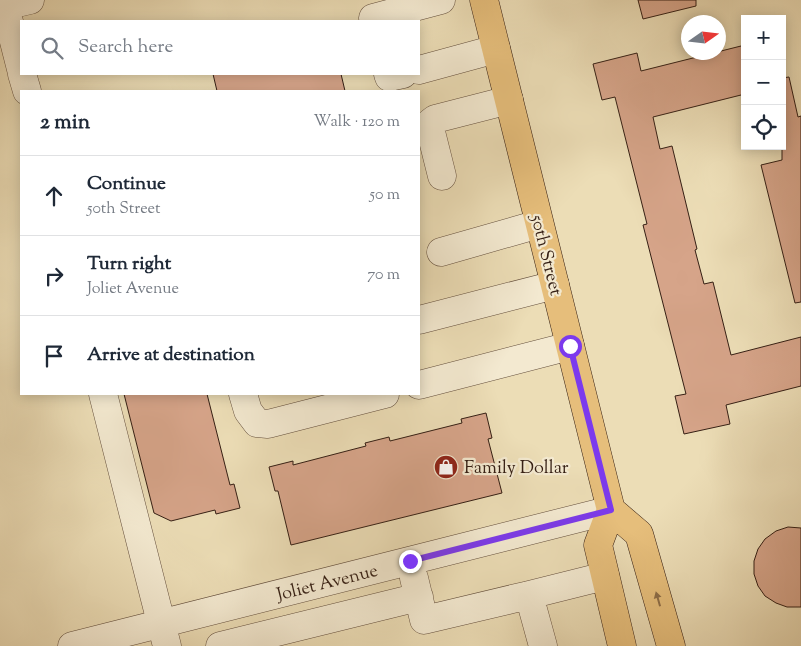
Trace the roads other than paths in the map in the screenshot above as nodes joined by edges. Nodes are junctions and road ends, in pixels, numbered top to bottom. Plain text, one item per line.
1 (441, 0) edge
2 (484, 0) edge
3 (12, 5) edge
4 (372, 13) edge
5 (496, 50) junction
6 (20, 62) edge
7 (420, 70) edge
8 (22, 75) edge
9 (27, 90) edge
10 (509, 100) junction
11 (425, 120) edge
12 (442, 176) dead end
13 (540, 224) junction
14 (441, 252) dead end
15 (555, 286) junction
16 (420, 320) edge
17 (570, 346) junction
18 (420, 385) edge
19 (103, 395) edge
20 (243, 395) edge
21 (381, 395) edge
22 (611, 510) junction
23 (410, 561) junction
24 (606, 576) junction
25 (529, 595) junction
26 (419, 597) junction
27 (164, 635) edge
28 (72, 646) edge
29 (220, 646) edge
30 (543, 646) edge
31 (622, 646) edge
32 (671, 646) edge

1 - 4 street
2 - 5 main road, 50th Street
3 - 6 street
5 - 7 street
5 - 10 main road, 50th Street
8 - 9 street
10 - 11 street
10 - 13 main road, 50th Street
11 - 12 street
13 - 14 street
13 - 15 main road, 50th Street
15 - 16 street
15 - 17 main road, 50th Street
17 - 18 street
17 - 22 main road, 50th Street
19 - 27 street
20 - 21 street
22 - 23 street, Joliet Avenue
22 - 24 main road
32 -> 22 main road
23 - 26 street
23 - 27 street, Joliet Avenue
24 - 25 street
24 - 31 main road
25 - 26 street
25 - 30 street
26 - 29 street
27 - 28 street, Joliet Avenue

